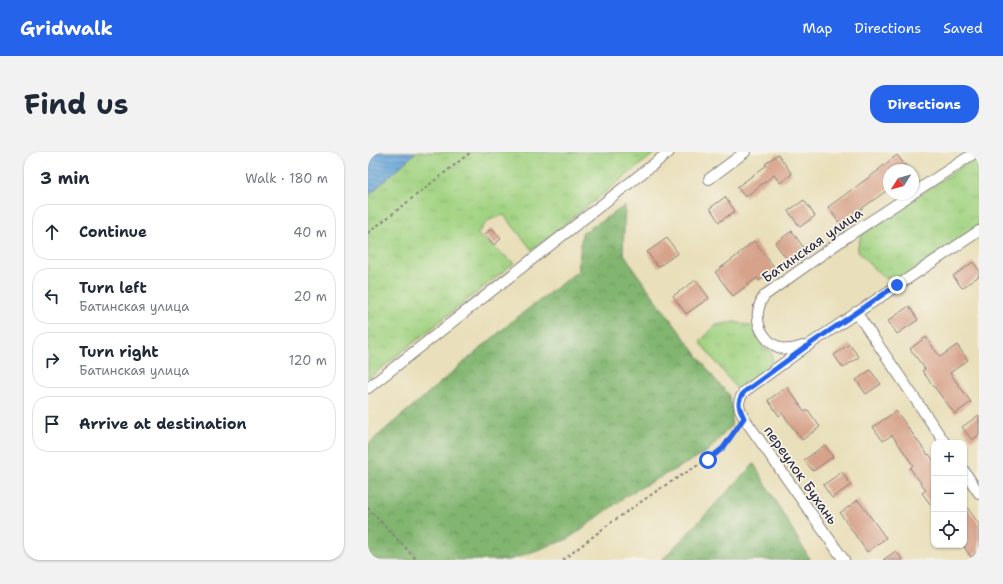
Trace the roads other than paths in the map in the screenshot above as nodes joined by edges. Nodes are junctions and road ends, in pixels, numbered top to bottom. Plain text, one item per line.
1 (669, 152) edge
2 (745, 152) edge
3 (976, 152) edge
4 (709, 179) dead end
5 (919, 190) edge
6 (904, 200) edge
7 (979, 232) edge
8 (856, 312) junction
9 (807, 346) junction
10 (368, 388) edge
11 (738, 406) joint
12 (943, 440) edge
13 (967, 475) edge
14 (979, 493) edge
15 (844, 560) edge

1 - 10 street
2 - 4 street
3 - 5 street, Батинская улица
6 - 9 street, Батинская улица
7 - 8 street, Батинская улица
8 - 9 street, Батинская улица
8 - 12 street
9 - 11 street, Батинская улица
11 - 15 street, переулок Бухань
13 - 14 street

